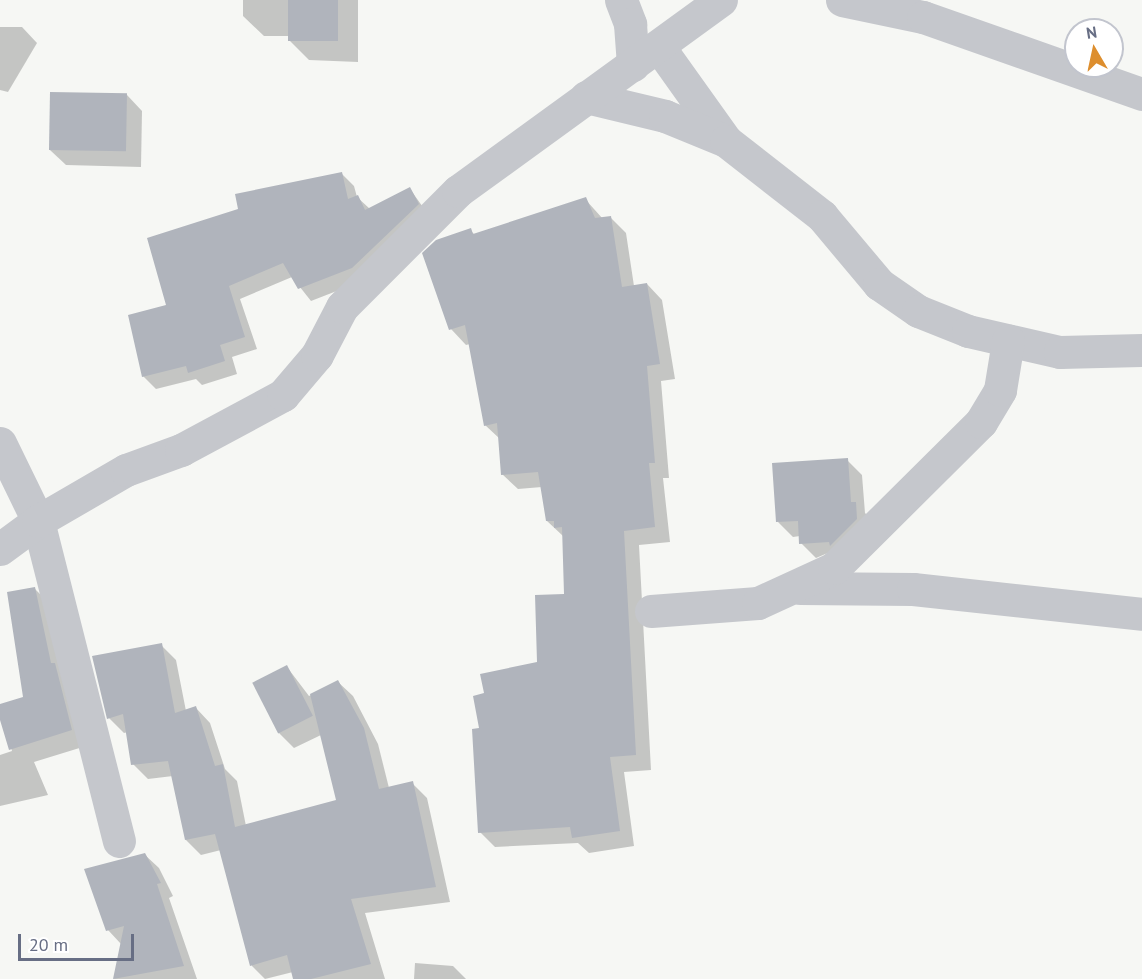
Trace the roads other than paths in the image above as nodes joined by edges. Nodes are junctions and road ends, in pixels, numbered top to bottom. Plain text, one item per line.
1 (621, 0) edge
2 (721, 0) edge
3 (842, 0) edge
4 (913, 8) edge
5 (646, 56) junction
6 (1142, 94) edge
7 (586, 97) junction
8 (726, 141) junction
9 (1008, 341) junction
10 (1142, 350) edge
11 (0, 443) edge
12 (38, 521) junction
13 (0, 549) edge
14 (795, 588) junction
15 (651, 611) dead end
16 (1142, 614) edge
17 (119, 841) dead end

1 - 5 street
2 - 5 street
3 - 4 street
4 - 6 street
5 - 7 street
5 - 8 street
7 - 8 street
7 - 12 street
8 - 9 street
9 - 10 street
9 - 14 street
11 - 12 street
12 - 13 street
12 - 17 street
14 - 15 street
14 - 16 street

